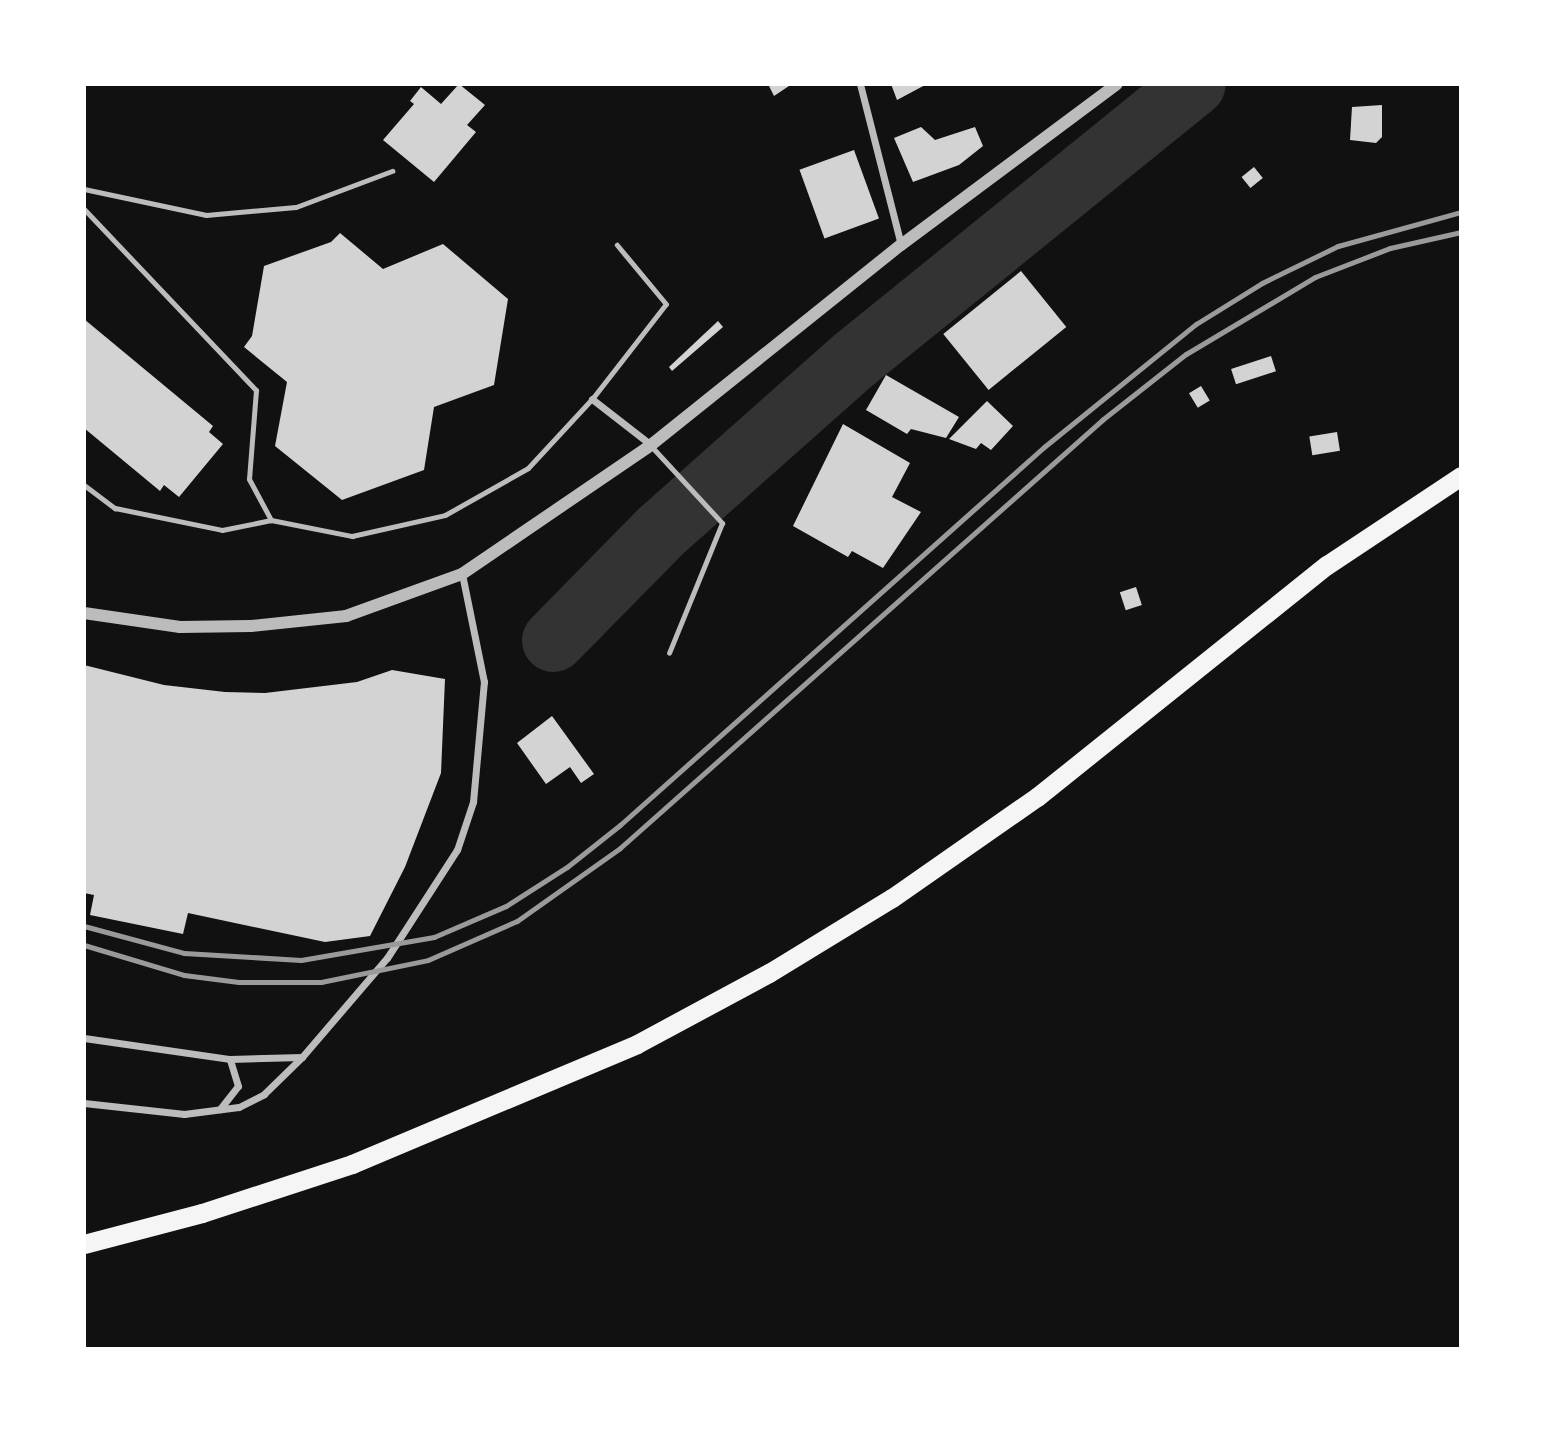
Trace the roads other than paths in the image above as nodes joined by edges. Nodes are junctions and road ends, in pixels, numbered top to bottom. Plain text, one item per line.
1 (860, 84) edge
2 (1116, 84) edge
3 (392, 171) dead end
4 (84, 189) edge
5 (84, 209) edge
6 (617, 245) dead end
7 (901, 245) junction
8 (593, 399) junction
9 (651, 445) junction
10 (1461, 476) edge
11 (84, 485) edge
12 (271, 520) junction
13 (462, 574) junction
14 (84, 613) edge
15 (669, 653) dead end
16 (84, 1038) edge
17 (302, 1057) junction
18 (230, 1059) junction
19 (84, 1103) edge
20 (219, 1109) junction
21 (84, 1244) edge

1 - 7 street
2 - 7 street
3 - 4 lane
5 - 12 lane
6 - 8 lane
7 - 9 street
8 - 9 street
8 - 12 lane
9 - 13 street
9 - 15 lane
10 - 21 highway
11 - 12 lane
13 - 14 street
13 - 17 street
16 - 18 street
17 - 18 street
17 - 20 street
18 - 20 street
19 - 20 street

